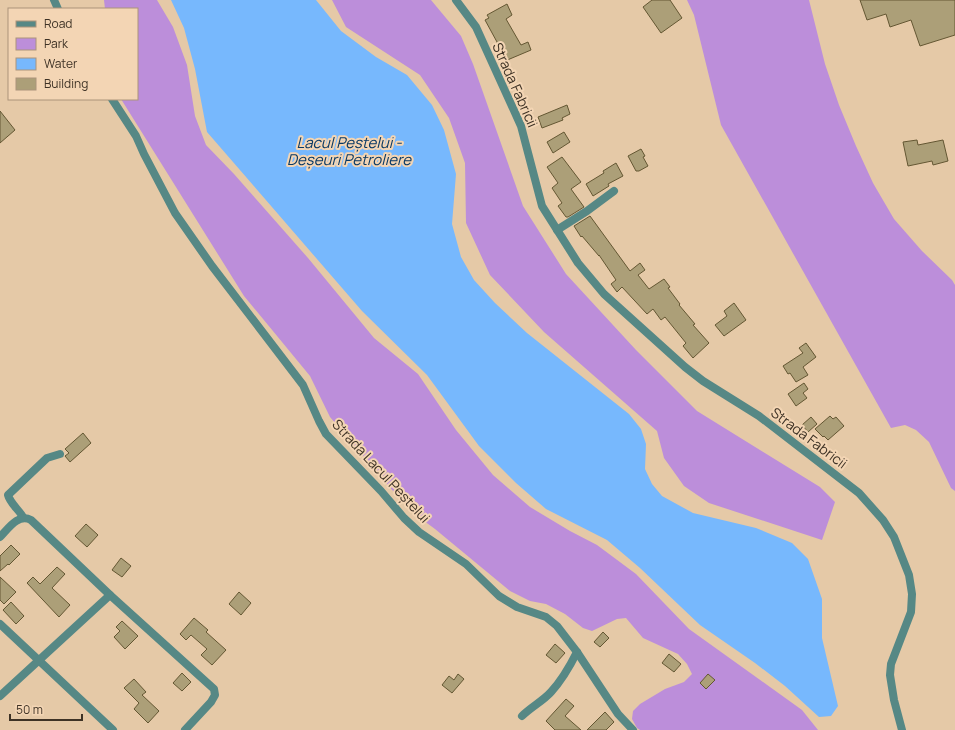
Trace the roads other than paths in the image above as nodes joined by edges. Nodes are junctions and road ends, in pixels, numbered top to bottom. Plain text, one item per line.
1 (456, 0) edge
2 (113, 100) edge
3 (614, 191) dead end
4 (557, 230) junction
5 (60, 454) dead end
6 (23, 517) junction
7 (2, 532) edge
8 (110, 595) junction
9 (0, 624) edge
10 (578, 652) junction
11 (38, 661) junction
12 (0, 696) edge
13 (522, 716) dead end
14 (113, 730) edge
15 (185, 730) edge
16 (633, 730) edge
17 (902, 730) edge

1 - 4 street, Strada Fabricii
2 - 10 street, Strada Lacul Peștelui
3 - 4 street
4 - 17 street, Strada Fabricii
5 - 6 street
6 - 7 street
6 - 8 street
8 - 11 street
8 - 15 street
9 - 11 street
10 - 13 street
10 - 16 street, Strada Lacul Peștelui
11 - 12 street
11 - 14 street

